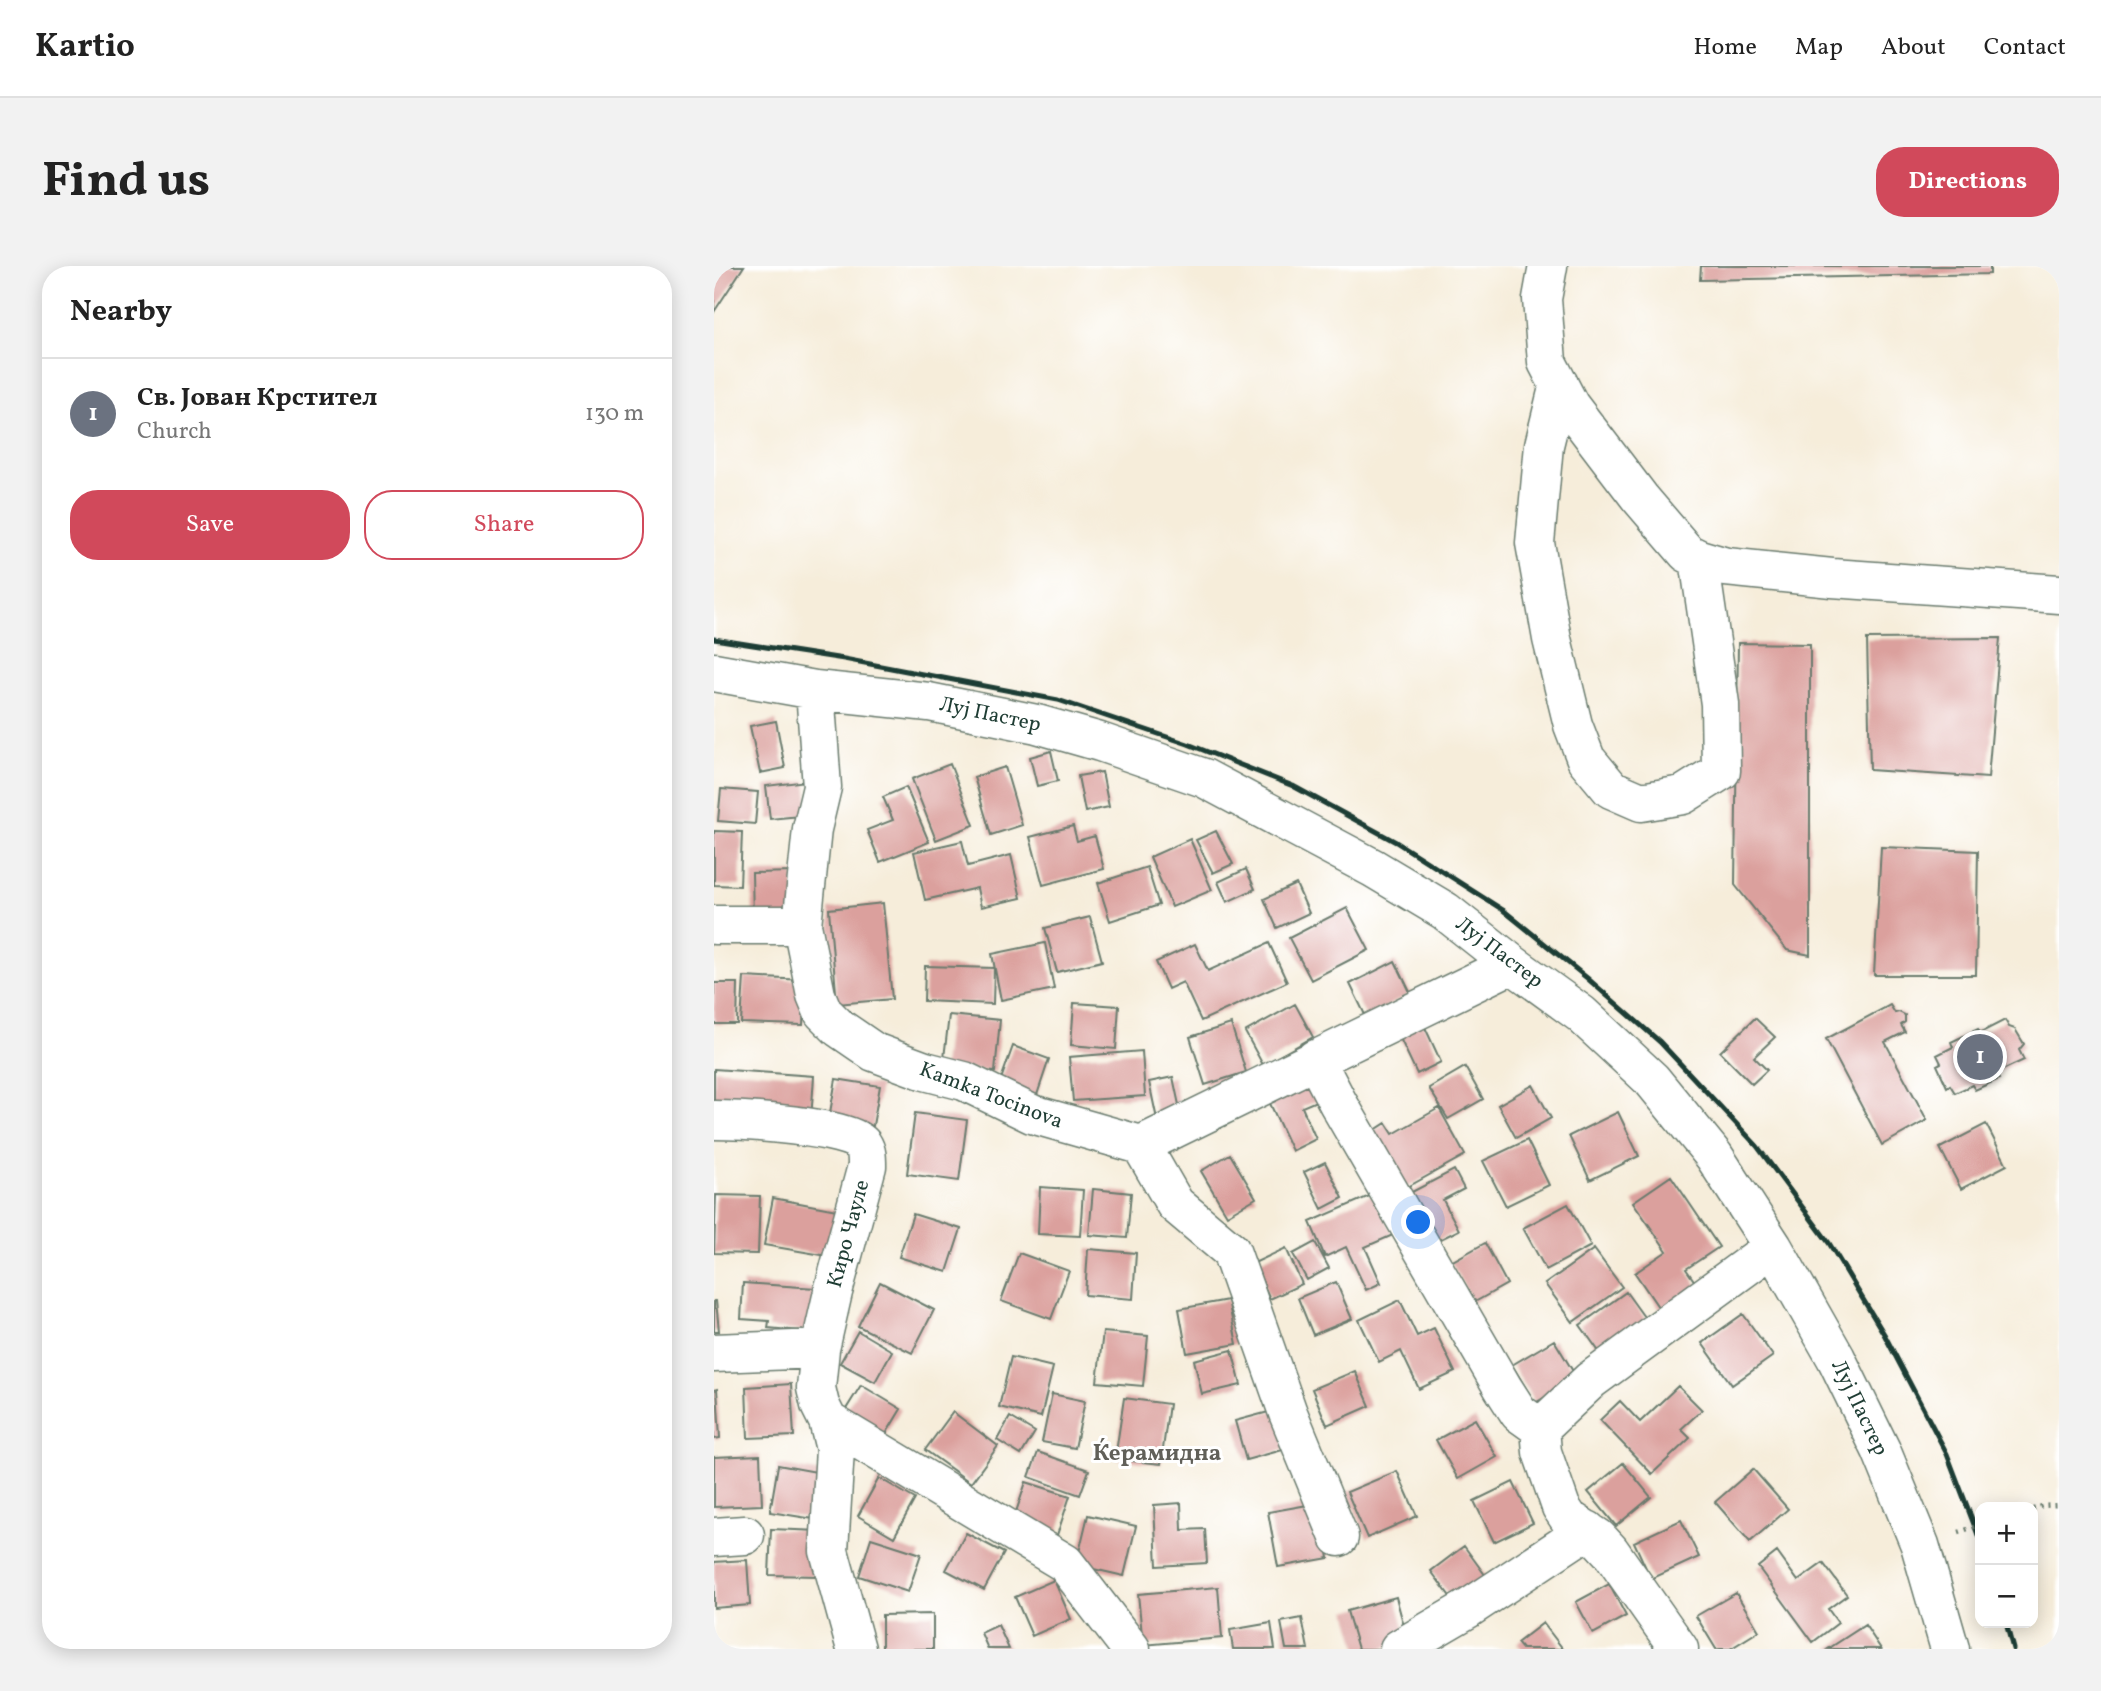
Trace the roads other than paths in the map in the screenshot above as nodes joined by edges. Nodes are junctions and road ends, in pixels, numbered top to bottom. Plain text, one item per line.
1 (1548, 266) edge
2 (1559, 384) junction
3 (1699, 559) junction
4 (2059, 594) edge
5 (714, 672) edge
6 (815, 690) junction
7 (714, 925) edge
8 (802, 925) junction
9 (1512, 964) junction
10 (1315, 1059) junction
11 (714, 1120) edge
12 (1141, 1145) junction
13 (1773, 1247) junction
14 (820, 1349) junction
15 (714, 1353) edge
16 (828, 1421) junction
17 (1540, 1428) junction
18 (1587, 1530) junction
19 (1339, 1536) dead end
20 (856, 1649) edge
21 (1131, 1649) edge
22 (1399, 1649) edge
23 (1679, 1649) edge
24 (1950, 1649) edge

1 - 2 street
2 - 3 street
2 - 3 street
3 - 4 street
5 - 6 street, Луј Пастер
6 - 8 street, Kamka Tocinova
6 - 9 street, Луј Пастер
7 - 8 street
8 - 12 street, Kamka Tocinova
9 - 10 street
9 - 13 street, Луј Пастер
10 - 12 street
10 - 17 street
11 - 14 street, Киро Чауле
12 - 19 street
13 - 17 street
13 - 24 street, Луј Пастер
14 - 15 street
14 - 16 street, Киро Чауле
16 - 20 street, Киро Чауле
16 - 21 street
17 - 18 street
18 - 22 street
18 - 23 street

